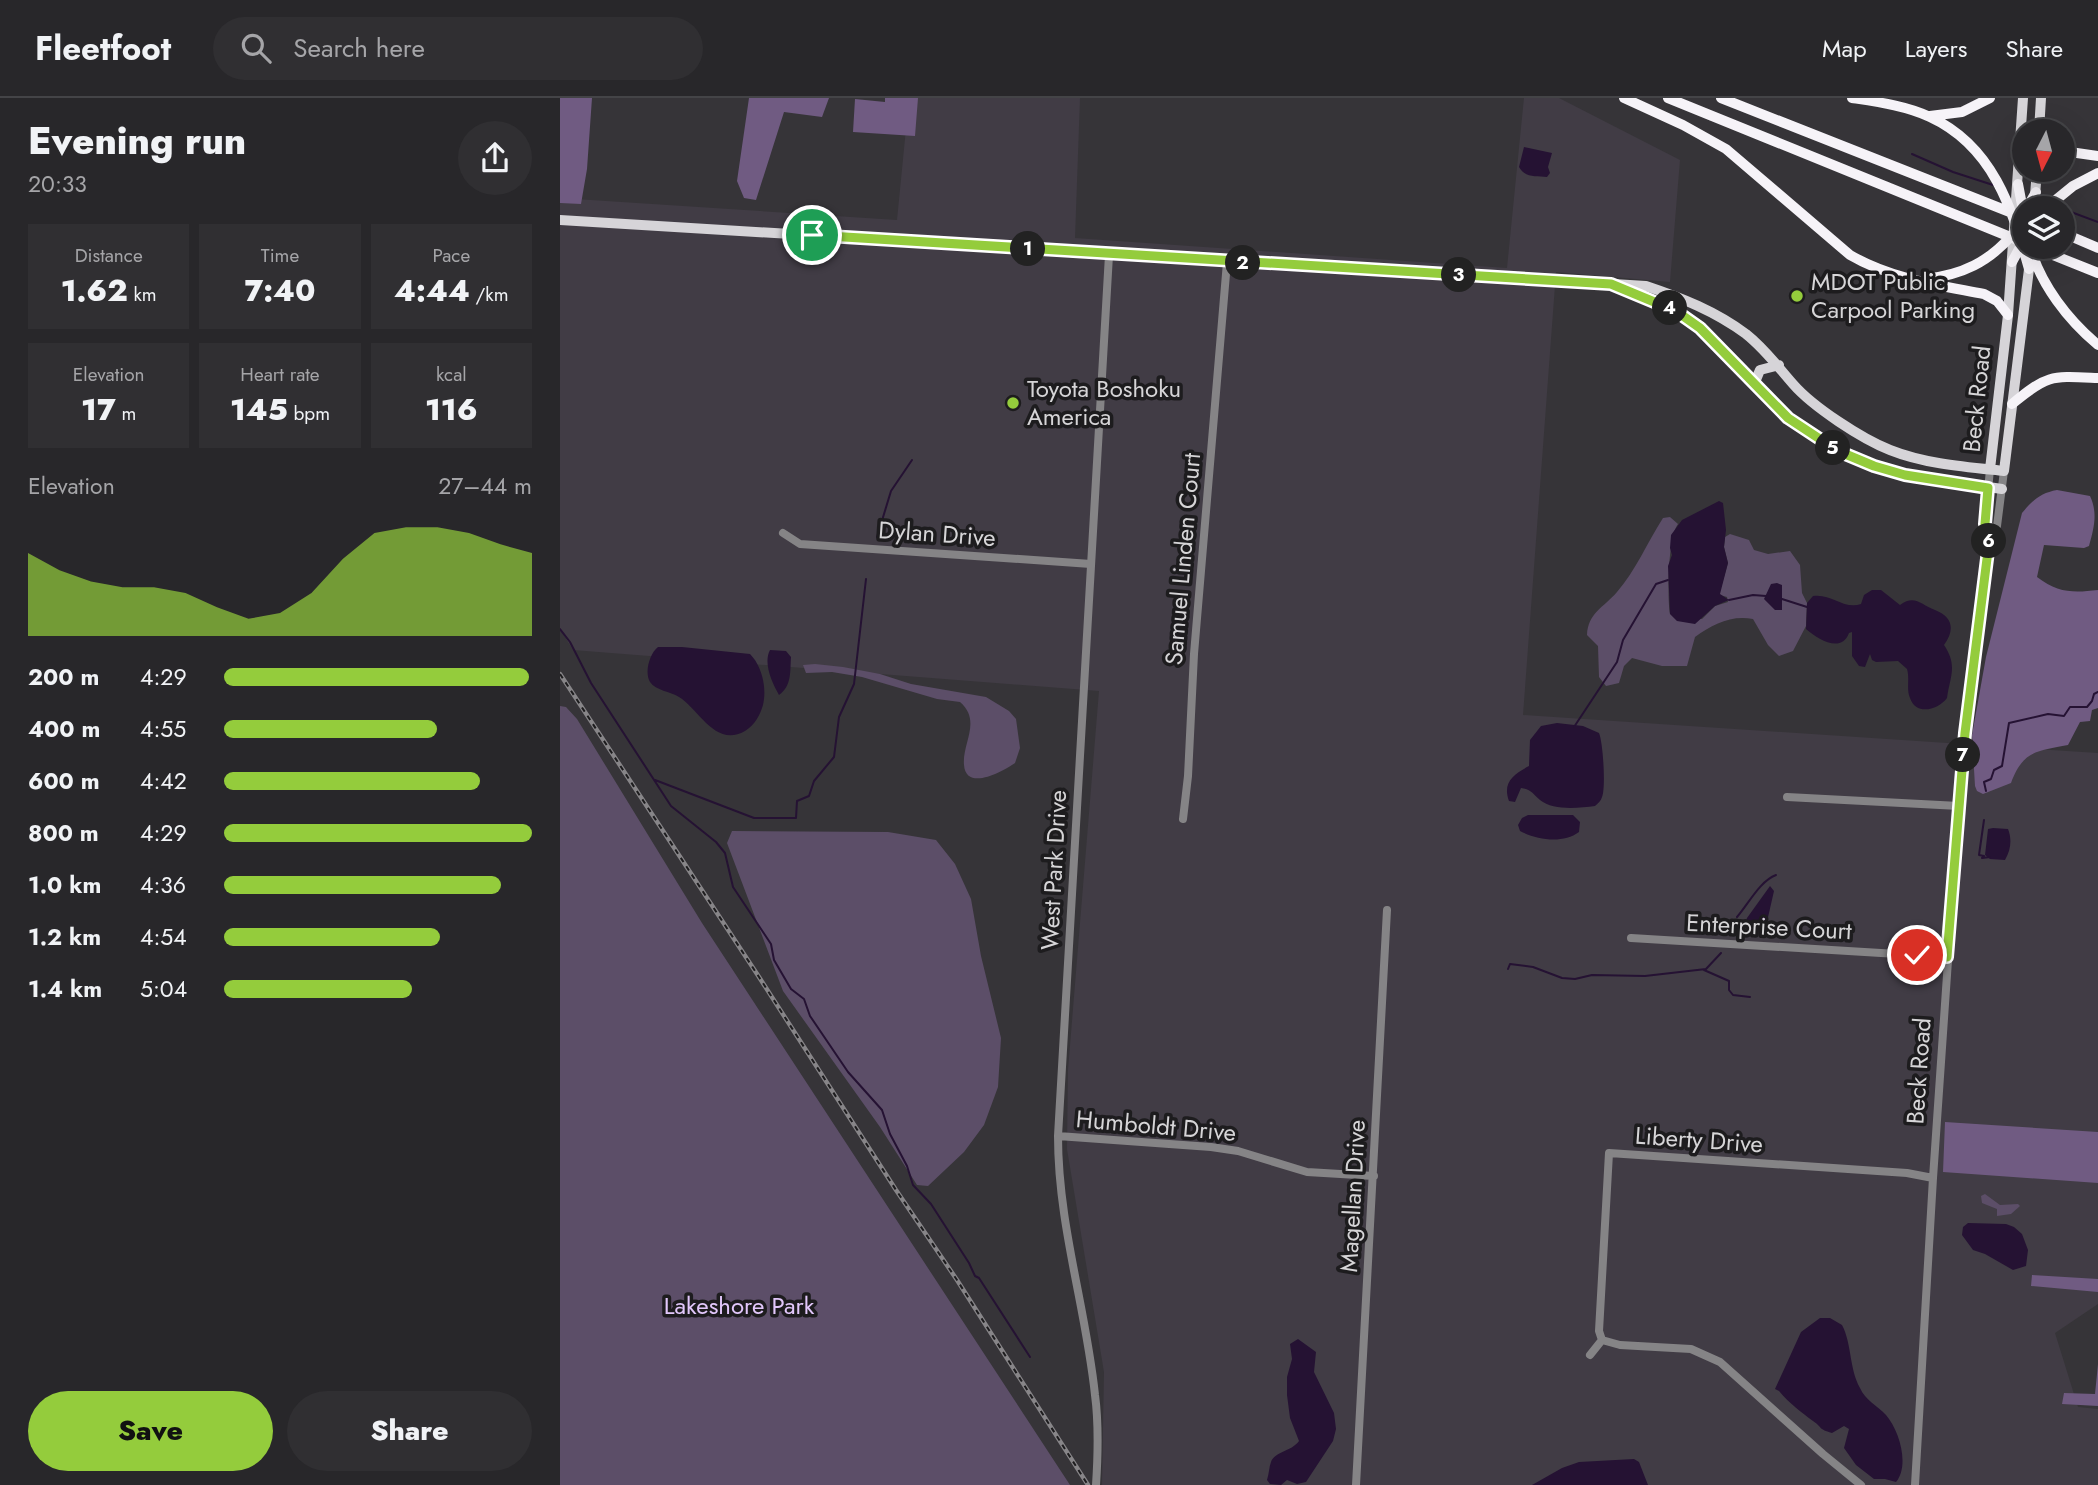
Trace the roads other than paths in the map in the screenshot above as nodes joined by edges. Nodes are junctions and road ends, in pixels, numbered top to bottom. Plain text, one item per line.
1 (1624, 98) edge
2 (1668, 98) edge
3 (1721, 98) edge
4 (1852, 98) edge
5 (1990, 98) edge
6 (2022, 98) edge
7 (2041, 98) edge
8 (1929, 116) junction
9 (2040, 119) edge
10 (2076, 153) edge
11 (2098, 156) edge
12 (2098, 173) edge
13 (2036, 182) edge
14 (2018, 184) joint
15 (2036, 192) junction
16 (2020, 196) edge
17 (2035, 196) edge
18 (2036, 196) edge
19 (2060, 196) edge
20 (2012, 206) edge
21 (560, 220) edge
22 (2012, 225) edge
23 (2012, 226) edge
24 (2075, 238) edge
25 (2012, 241) edge
26 (2098, 248) edge
27 (1109, 255) junction
28 (2013, 259) edge
29 (2028, 259) edge
30 (2036, 259) edge
31 (2073, 259) edge
32 (1227, 262) junction
33 (2012, 262) joint
34 (2029, 269) joint
35 (2098, 274) edge
36 (1898, 277) junction
37 (1611, 284) junction
38 (1714, 313) junction
39 (2008, 315) junction
40 (1700, 328) junction
41 (2098, 345) edge
42 (1779, 365) junction
43 (2098, 378) edge
44 (1755, 382) junction
45 (2012, 404) junction
46 (1990, 469) junction
47 (2004, 471) junction
48 (1988, 488) junction
49 (2002, 489) junction
50 (783, 533) dead end
51 (1990, 535) junction
52 (1091, 564) junction
53 (1787, 797) dead end
54 (1959, 806) junction
55 (1183, 818) dead end
56 (1387, 910) dead end
57 (1631, 938) dead end
58 (1947, 957) junction
59 (1058, 1136) junction
60 (1374, 1176) junction
61 (1933, 1178) junction
62 (1602, 1340) junction
63 (1590, 1355) dead end
64 (1096, 1485) edge
65 (1356, 1485) edge
66 (1861, 1485) edge
67 (1915, 1485) edge

1 - 36 highway
2 - 23 highway
3 - 22 highway
4 - 8 highway
5 - 8 highway
6 - 14 main road
7 - 9 main road
8 - 20 highway
10 - 11 highway
12 - 19 highway
13 - 15 main road
14 - 16 highway
15 - 17 highway
15 - 18 main road
21 - 27 main road
24 - 26 highway
25 - 36 highway
27 - 32 main road
27 - 52 street, West Park Drive
28 - 33 highway
29 - 34 highway
30 - 41 highway
31 - 35 highway
32 - 37 main road
32 - 55 street, Samuel Linden Court
33 - 39 main road, Beck Road
34 - 45 main road, Beck Road
36 - 39 highway
37 - 38 main road
37 - 40 main road
38 - 40 main road
38 - 42 main road
39 - 46 main road, Beck Road
40 - 44 main road
42 - 44 main road
42 - 46 main road
43 - 45 highway
44 - 48 main road
45 - 47 main road, Beck Road
46 - 47 main road
46 - 48 street, Beck Road
47 - 49 street, Beck Road
48 - 49 main road
48 - 51 street, Beck Road
49 - 51 street, Beck Road
50 - 52 street, Dylan Drive
51 - 54 street, Beck Road
52 - 59 street, West Park Drive
53 - 54 street
54 - 58 street, Beck Road
56 - 60 street, Magellan Drive
57 - 58 street, Enterprise Court
58 - 61 street, Beck Road
59 - 60 street, Humboldt Drive
59 - 64 street, West Park Drive
60 - 65 street, Magellan Drive
61 - 62 street, Liberty Drive
61 - 67 street, Beck Road
62 - 63 street
62 - 66 street

